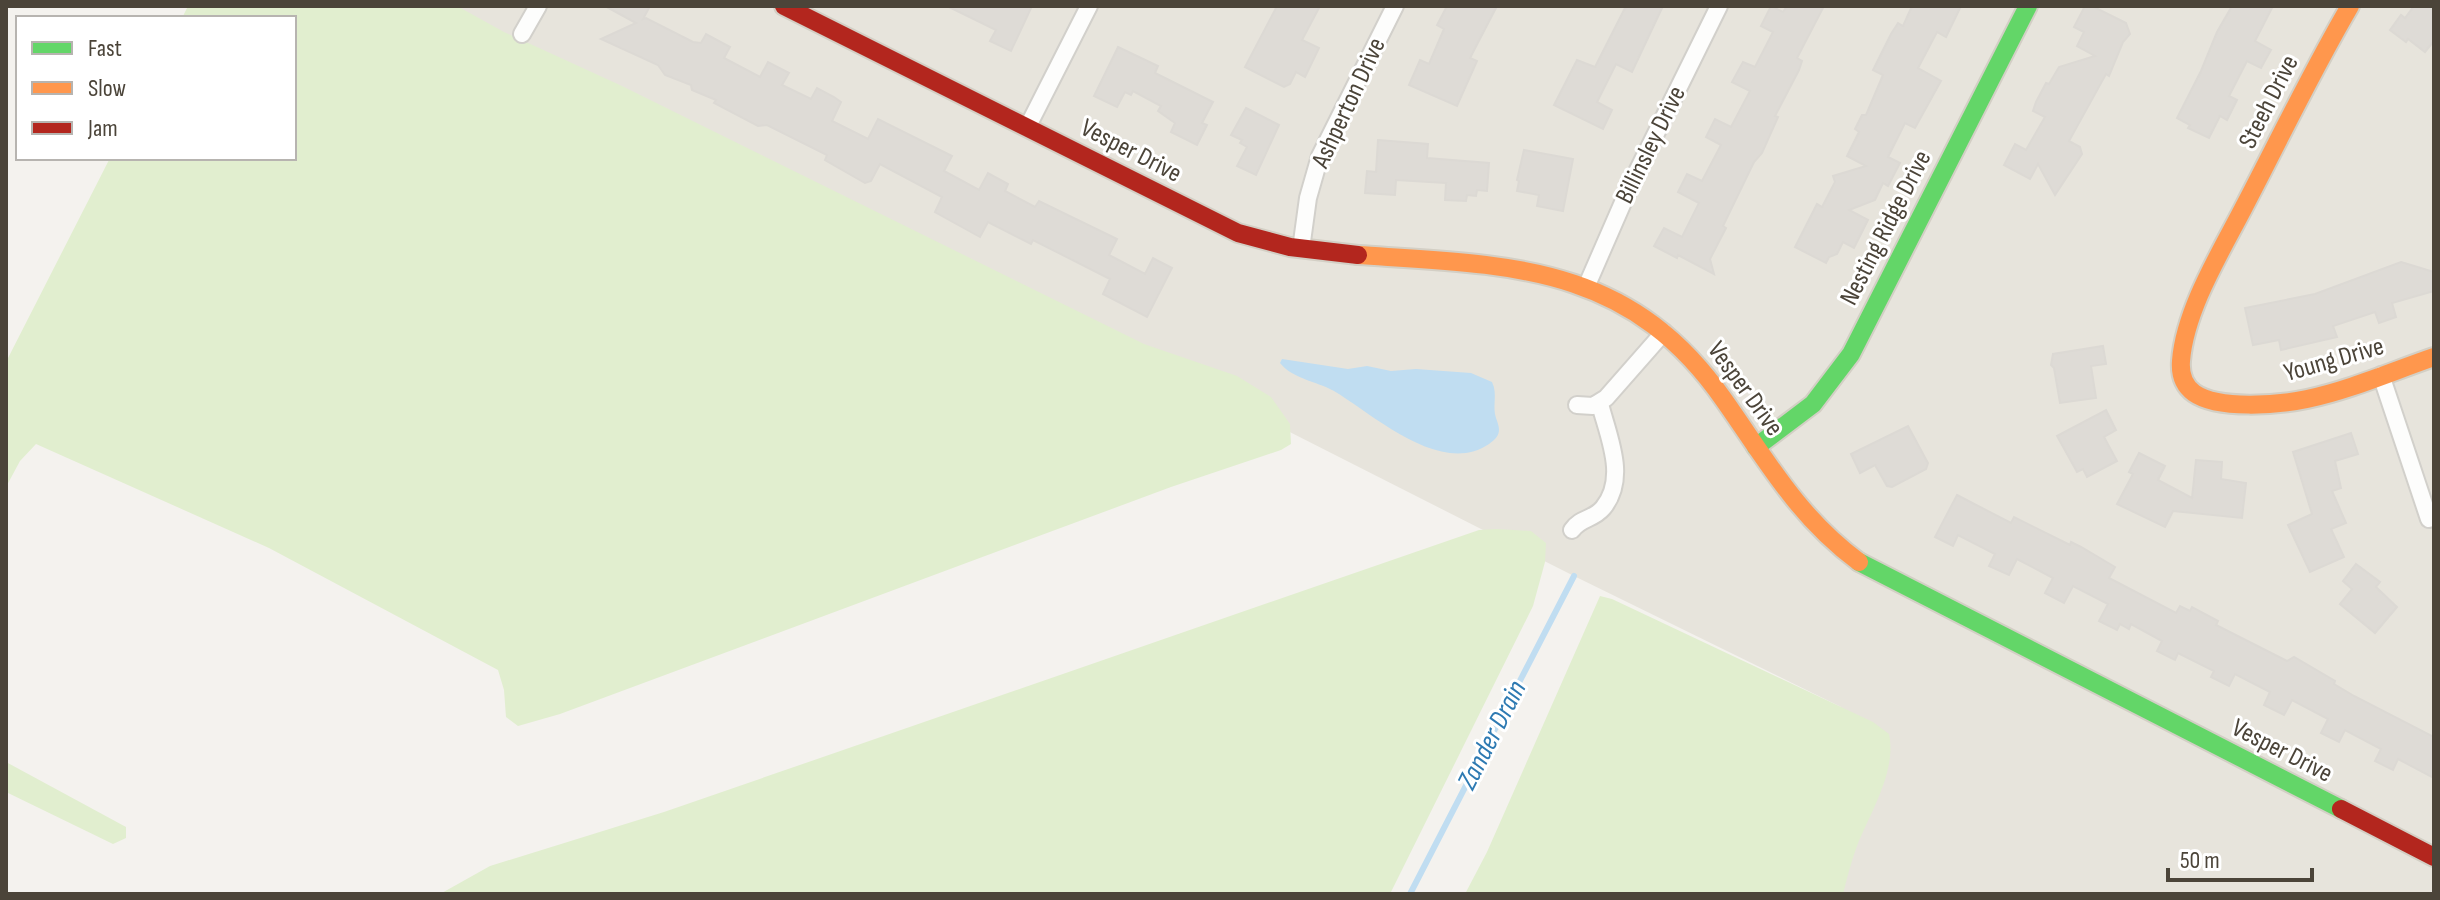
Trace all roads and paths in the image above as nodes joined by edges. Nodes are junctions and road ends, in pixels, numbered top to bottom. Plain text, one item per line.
1 (538, 6) edge
2 (784, 6) edge
3 (1089, 6) edge
4 (1395, 6) edge
5 (1719, 6) edge
6 (2028, 6) edge
7 (2350, 6) edge
8 (522, 34) dead end
9 (1027, 128) junction
10 (2237, 222) joint
11 (1301, 249) junction
12 (1587, 285) junction
13 (1664, 332) junction
14 (2434, 357) edge
15 (2381, 375) junction
16 (1600, 404) junction
17 (1577, 405) dead end
18 (1756, 447) junction
19 (2429, 519) dead end
20 (1572, 530) dead end
21 (2434, 857) edge

1 - 8 street
2 - 9 street, Vesper Drive
3 - 9 street
4 - 11 street, Ashperton Drive
5 - 12 street, Billinsley Drive
6 - 18 street, Nesting Ridge Drive
7 - 10 street, Steeh Drive
9 - 11 street, Vesper Drive
10 - 15 street, Young Drive
11 - 12 street, Vesper Drive
12 - 13 street, Vesper Drive
13 - 16 street
13 - 18 street, Vesper Drive
14 - 15 street, Young Drive
15 - 19 street
16 - 17 street
16 - 20 street
18 - 21 street, Vesper Drive

